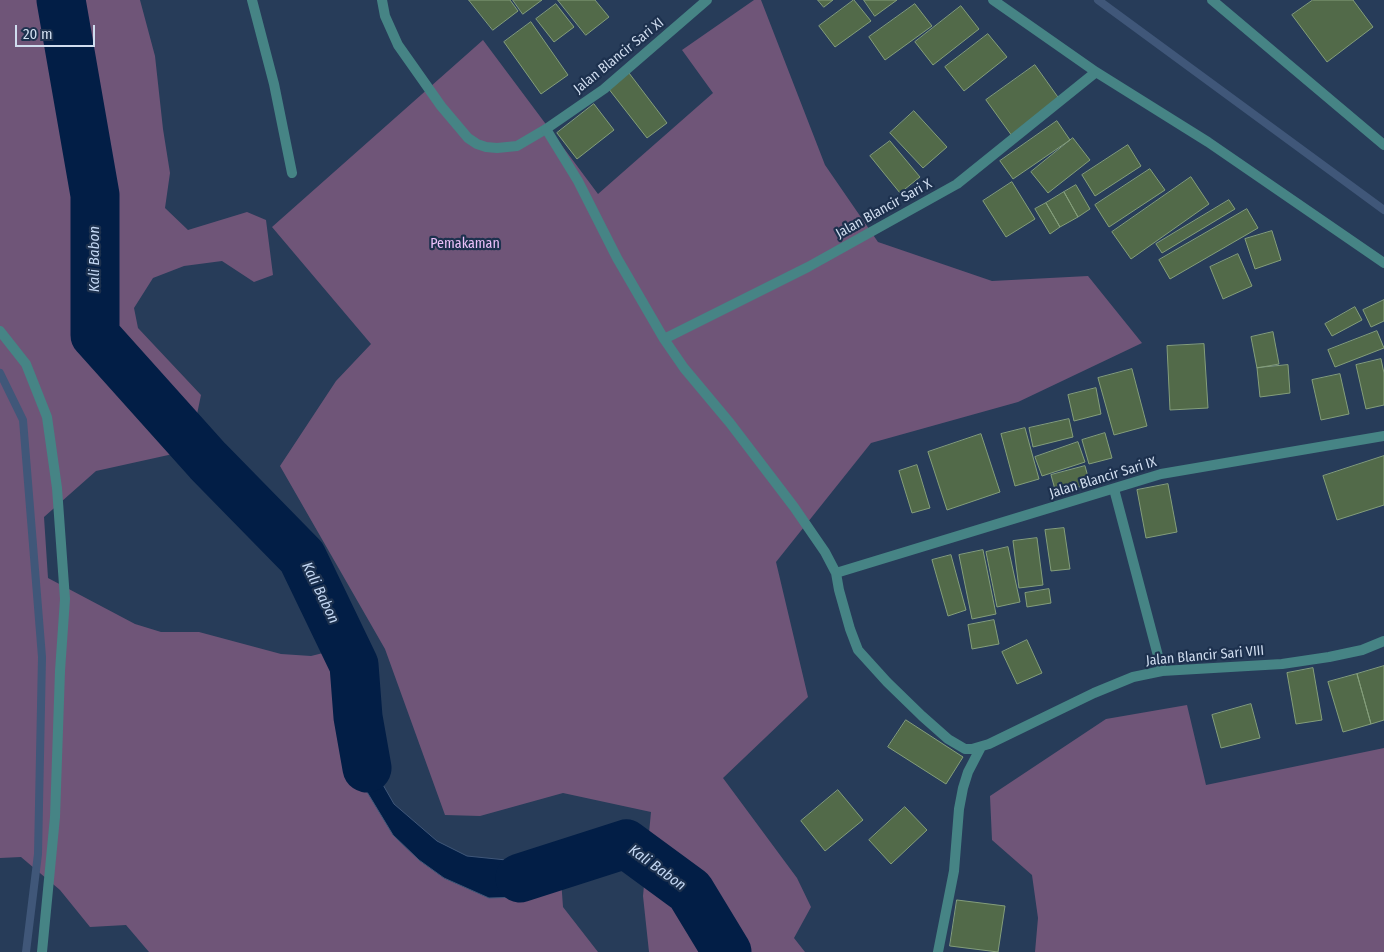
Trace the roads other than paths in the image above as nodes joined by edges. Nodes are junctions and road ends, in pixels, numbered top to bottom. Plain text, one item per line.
1 (252, 0) edge
2 (382, 0) edge
3 (707, 0) edge
4 (993, 0) edge
5 (1212, 0) edge
6 (1096, 72) junction
7 (546, 129) junction
8 (1384, 145) edge
9 (292, 173) dead end
10 (1384, 263) edge
11 (0, 331) edge
12 (664, 339) junction
13 (1384, 436) edge
14 (1114, 489) junction
15 (836, 573) junction
16 (1384, 642) edge
17 (1162, 671) junction
18 (981, 747) junction
19 (42, 952) edge
20 (938, 952) edge

1 - 9 street
2 - 7 street, Jalan Blancir Sari XI
3 - 7 street, Jalan Blancir Sari XI
4 - 6 street
5 - 8 street
6 - 10 street
6 - 12 street, Jalan Blancir Sari X
7 - 12 street
11 - 19 street
12 - 15 street
13 - 14 street, Jalan Blancir Sari IX
14 - 15 street, Jalan Blancir Sari IX
14 - 17 street
15 - 18 street
16 - 17 street, Jalan Blancir Sari VIII
17 - 18 street, Jalan Blancir Sari VIII
18 - 20 street

